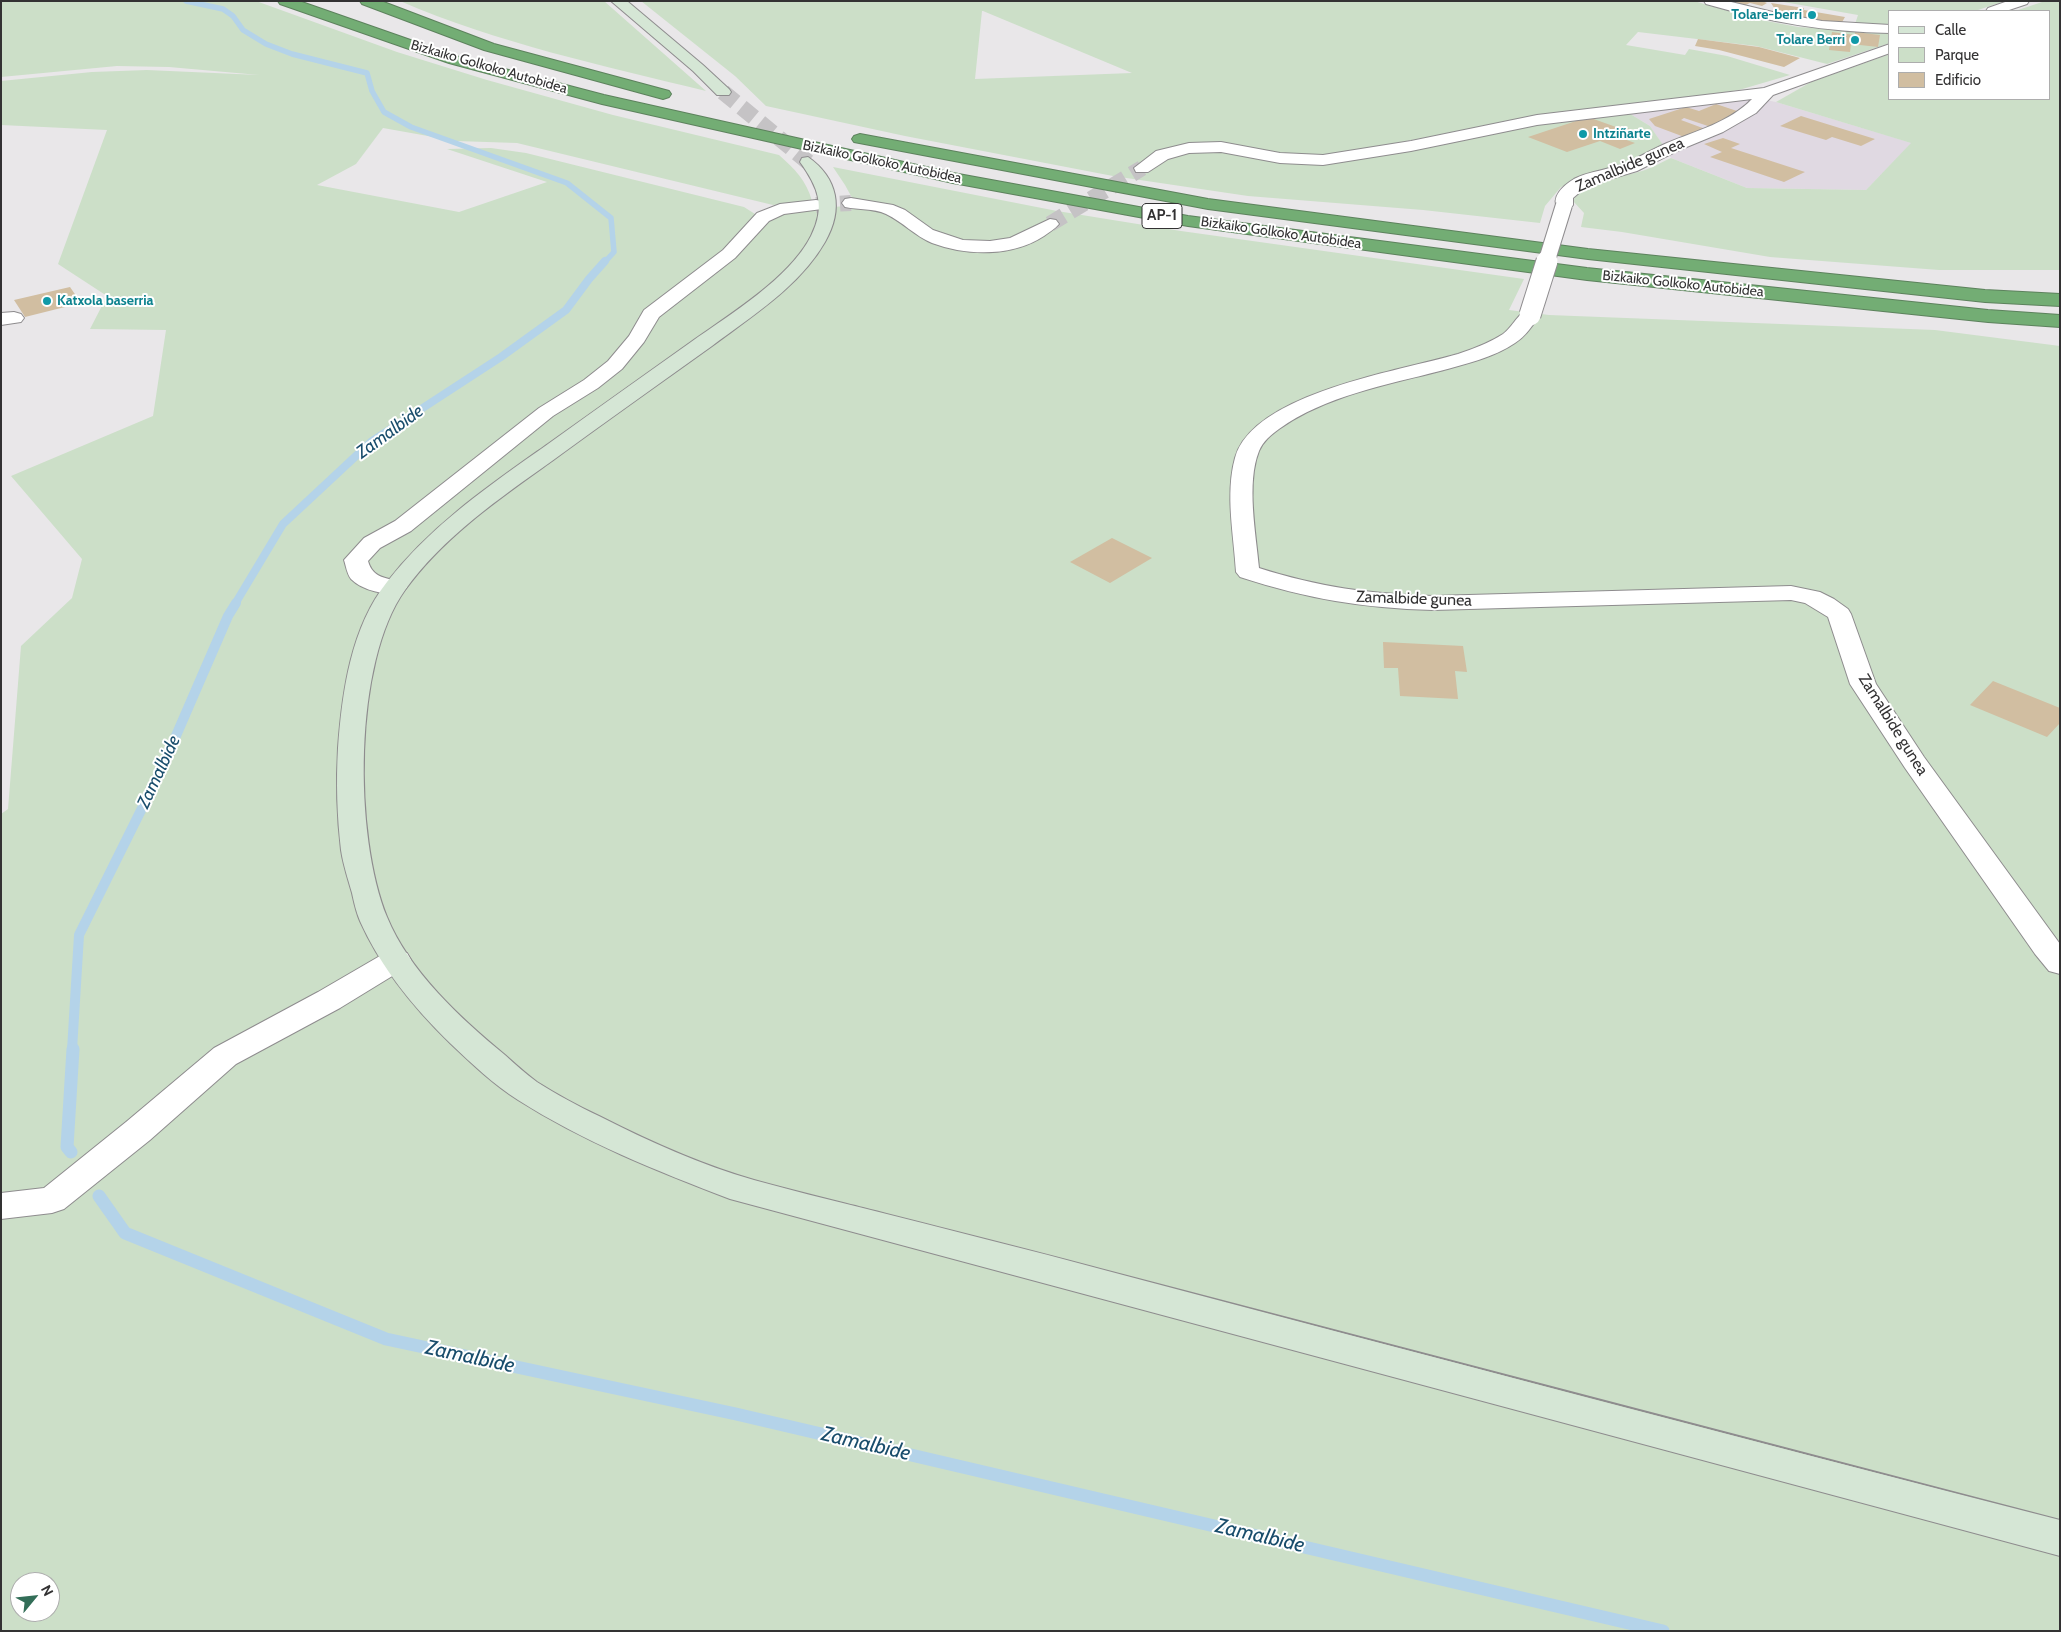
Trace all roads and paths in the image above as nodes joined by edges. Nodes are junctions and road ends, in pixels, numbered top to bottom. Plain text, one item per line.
1 (285, 1) edge
2 (367, 1) edge
3 (618, 1) edge
4 (1711, 1) edge
5 (2022, 1) edge
6 (1996, 10) edge
7 (1888, 29) edge
8 (1888, 49) edge
9 (1767, 92) junction
10 (676, 97) dead end
11 (720, 102) tunnel mouth
12 (790, 124) dead end
13 (809, 129) dead end
14 (847, 136) dead end
15 (808, 162) tunnel mouth
16 (1142, 168) tunnel mouth
17 (851, 203) tunnel mouth
18 (816, 205) tunnel mouth
19 (1050, 224) tunnel mouth
20 (2060, 300) edge
21 (2060, 321) edge
22 (395, 587) junction
23 (396, 960) junction
24 (2060, 964) edge
25 (1, 1206) edge
26 (2060, 1538) edge

1 - 21 highway, Bizkaiko Golkoko Autobidea / AP-1
2 - 10 highway, Bizkaiko Golkoko Autobidea
3 - 11 main road
4 - 7 street
5 - 6 street
8 - 9 street, Zamalbide gunea
9 - 16 street, Zamalbide gunea
9 - 24 street, Zamalbide gunea, bridge
12 - 13 highway, Bizkaiko Golkoko Autobidea
14 - 20 highway, Bizkaiko Golkoko Autobidea / AP-1
15 - 22 main road
17 - 19 street
18 - 22 street
22 - 23 main road
23 - 25 street
23 - 26 main road

